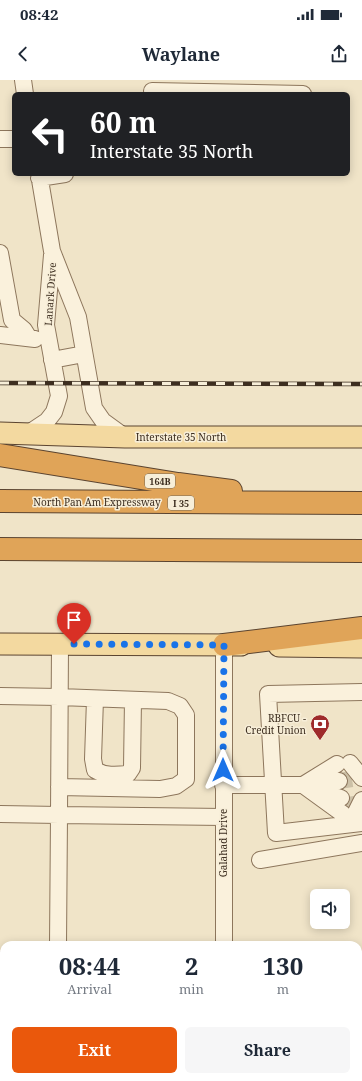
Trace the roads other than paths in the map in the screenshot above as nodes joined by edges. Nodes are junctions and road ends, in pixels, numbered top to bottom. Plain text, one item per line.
1 (23, 80) edge
2 (308, 80) edge
3 (152, 88) edge
4 (25, 92) edge
5 (253, 92) edge
6 (308, 92) edge
7 (0, 139) edge
8 (12, 139) edge
9 (39, 176) edge
10 (52, 251) junction
11 (0, 253) edge
12 (0, 336) edge
13 (29, 338) junction
14 (49, 340) junction
15 (84, 354) junction
16 (52, 360) junction
17 (0, 433) edge
18 (28, 433) junction
19 (125, 437) junction
20 (362, 437) edge
21 (0, 455) edge
22 (0, 501) edge
23 (321, 503) junction
24 (362, 503) edge
25 (0, 549) edge
26 (362, 551) edge
27 (362, 628) edge
28 (0, 644) edge
29 (60, 644) junction
30 (224, 645) junction
31 (362, 646) edge
32 (362, 692) edge
33 (0, 696) edge
34 (59, 697) junction
35 (94, 699) junction
36 (133, 700) junction
37 (223, 785) junction
38 (303, 785) junction
39 (272, 786) junction
40 (59, 787) junction
41 (352, 790) edge
42 (0, 814) edge
43 (59, 815) junction
44 (224, 817) junction
45 (362, 843) edge
46 (260, 860) dead end
47 (58, 941) edge
48 (224, 941) edge

1 - 4 street
2 - 6 street
3 - 5 street
7 - 8 street
9 - 10 street, Lanark Drive
10 - 14 street, Lanark Drive
10 - 15 street, Lanark Drive
11 - 13 street
12 - 13 street
13 - 14 street
14 - 16 street, Lanark Drive
15 - 16 street
15 - 19 street, Lanark Drive
16 - 18 street, Lanark Drive
17 - 18 main road, Interstate 35 North
18 - 19 main road, Interstate 35 North
19 - 20 main road, Interstate 35 North
21 - 23 highway, 164B
22 - 23 highway, North Pan Am Expressway / I 35
23 - 24 highway, North Pan Am Expressway / I 35
25 - 26 highway
27 - 30 highway
28 - 29 main road
29 - 30 main road
29 - 34 street
30 - 31 main road
30 - 37 street, Galahad Drive
32 - 39 street
33 - 34 street
34 - 35 street
34 - 40 street
35 - 36 street
35 - 36 street
36 - 40 street
37 - 39 street
37 - 44 street, Galahad Drive
38 - 39 street
38 - 41 street
38 - 41 street
38 - 41 street
39 - 41 street
40 - 43 street
42 - 43 street
43 - 44 street
43 - 47 street
44 - 48 street, Galahad Drive
45 - 46 street

